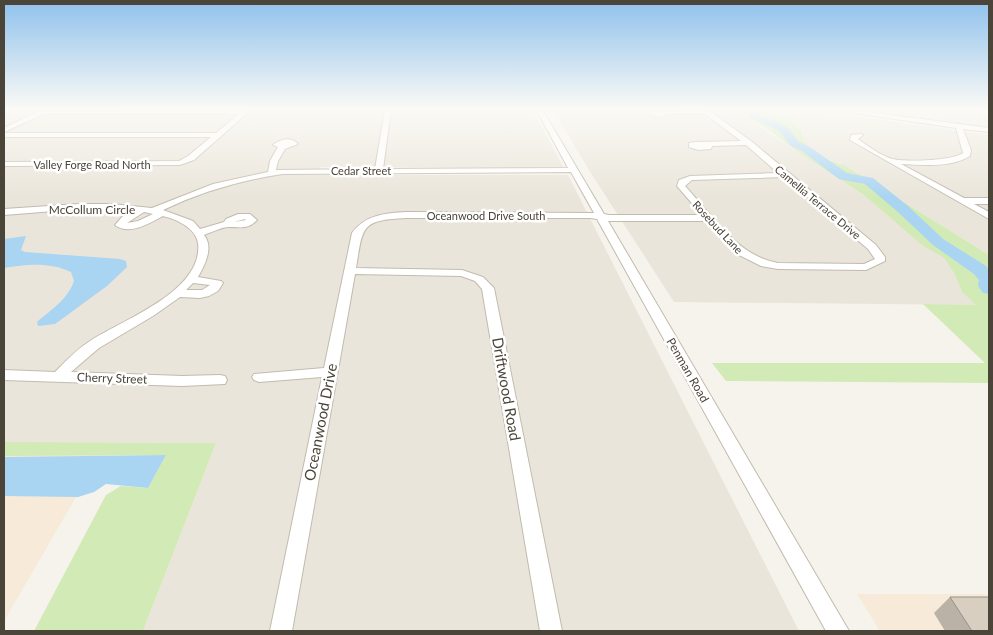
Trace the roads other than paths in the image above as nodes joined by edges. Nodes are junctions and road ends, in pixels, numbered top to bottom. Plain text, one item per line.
1 (214, 139) edge
2 (384, 139) edge
3 (556, 139) edge
4 (742, 139) edge
5 (854, 139) edge
6 (963, 139) edge
7 (748, 143) junction
8 (708, 145) dead end
9 (282, 147) dead end
10 (890, 161) junction
11 (4, 164) edge
12 (379, 170) junction
13 (575, 170) junction
14 (272, 173) junction
15 (785, 175) junction
16 (962, 201) junction
17 (989, 201) edge
18 (152, 211) junction
19 (4, 212) edge
20 (601, 216) junction
21 (989, 216) edge
22 (709, 218) junction
23 (372, 220) joint
24 (229, 224) dead end
25 (198, 233) junction
26 (761, 263) joint
27 (350, 271) junction
28 (190, 279) junction
29 (176, 293) junction
30 (330, 372) junction
31 (4, 374) edge
32 (59, 376) junction
33 (259, 377) dead end
34 (220, 380) dead end
35 (281, 631) edge
36 (551, 631) edge
37 (838, 631) edge

1 - 11 street, Valley Forge Road North
2 - 12 street
3 - 13 street, Penman Road
4 - 7 street, Camellia Terrace Drive
5 - 10 street
6 - 10 street
7 - 8 street
7 - 15 street, Camellia Terrace Drive
9 - 14 street
10 - 16 street
12 - 13 street, Cedar Street
12 - 14 street, Cedar Street
13 - 20 street, Penman Road
14 - 18 street, Cedar Street
15 - 22 street, Rosebud Lane
15 - 26 street, Camellia Terrace Drive
16 - 17 street
16 - 21 street
18 - 19 street, McCollum Circle
18 - 25 street, McCollum Circle
20 - 22 street, Oceanwood Drive South
20 - 23 street, Oceanwood Drive South
20 - 37 street, Penman Road
22 - 26 street, Rosebud Lane
23 - 27 street, Oceanwood Drive
24 - 25 street
25 - 28 street
27 - 30 street, Oceanwood Drive
27 - 36 street, Driftwood Road
28 - 29 street
28 - 29 street
29 - 32 street
30 - 33 street
30 - 35 street, Oceanwood Drive
31 - 32 street, Cherry Street
32 - 34 street, Cherry Street

